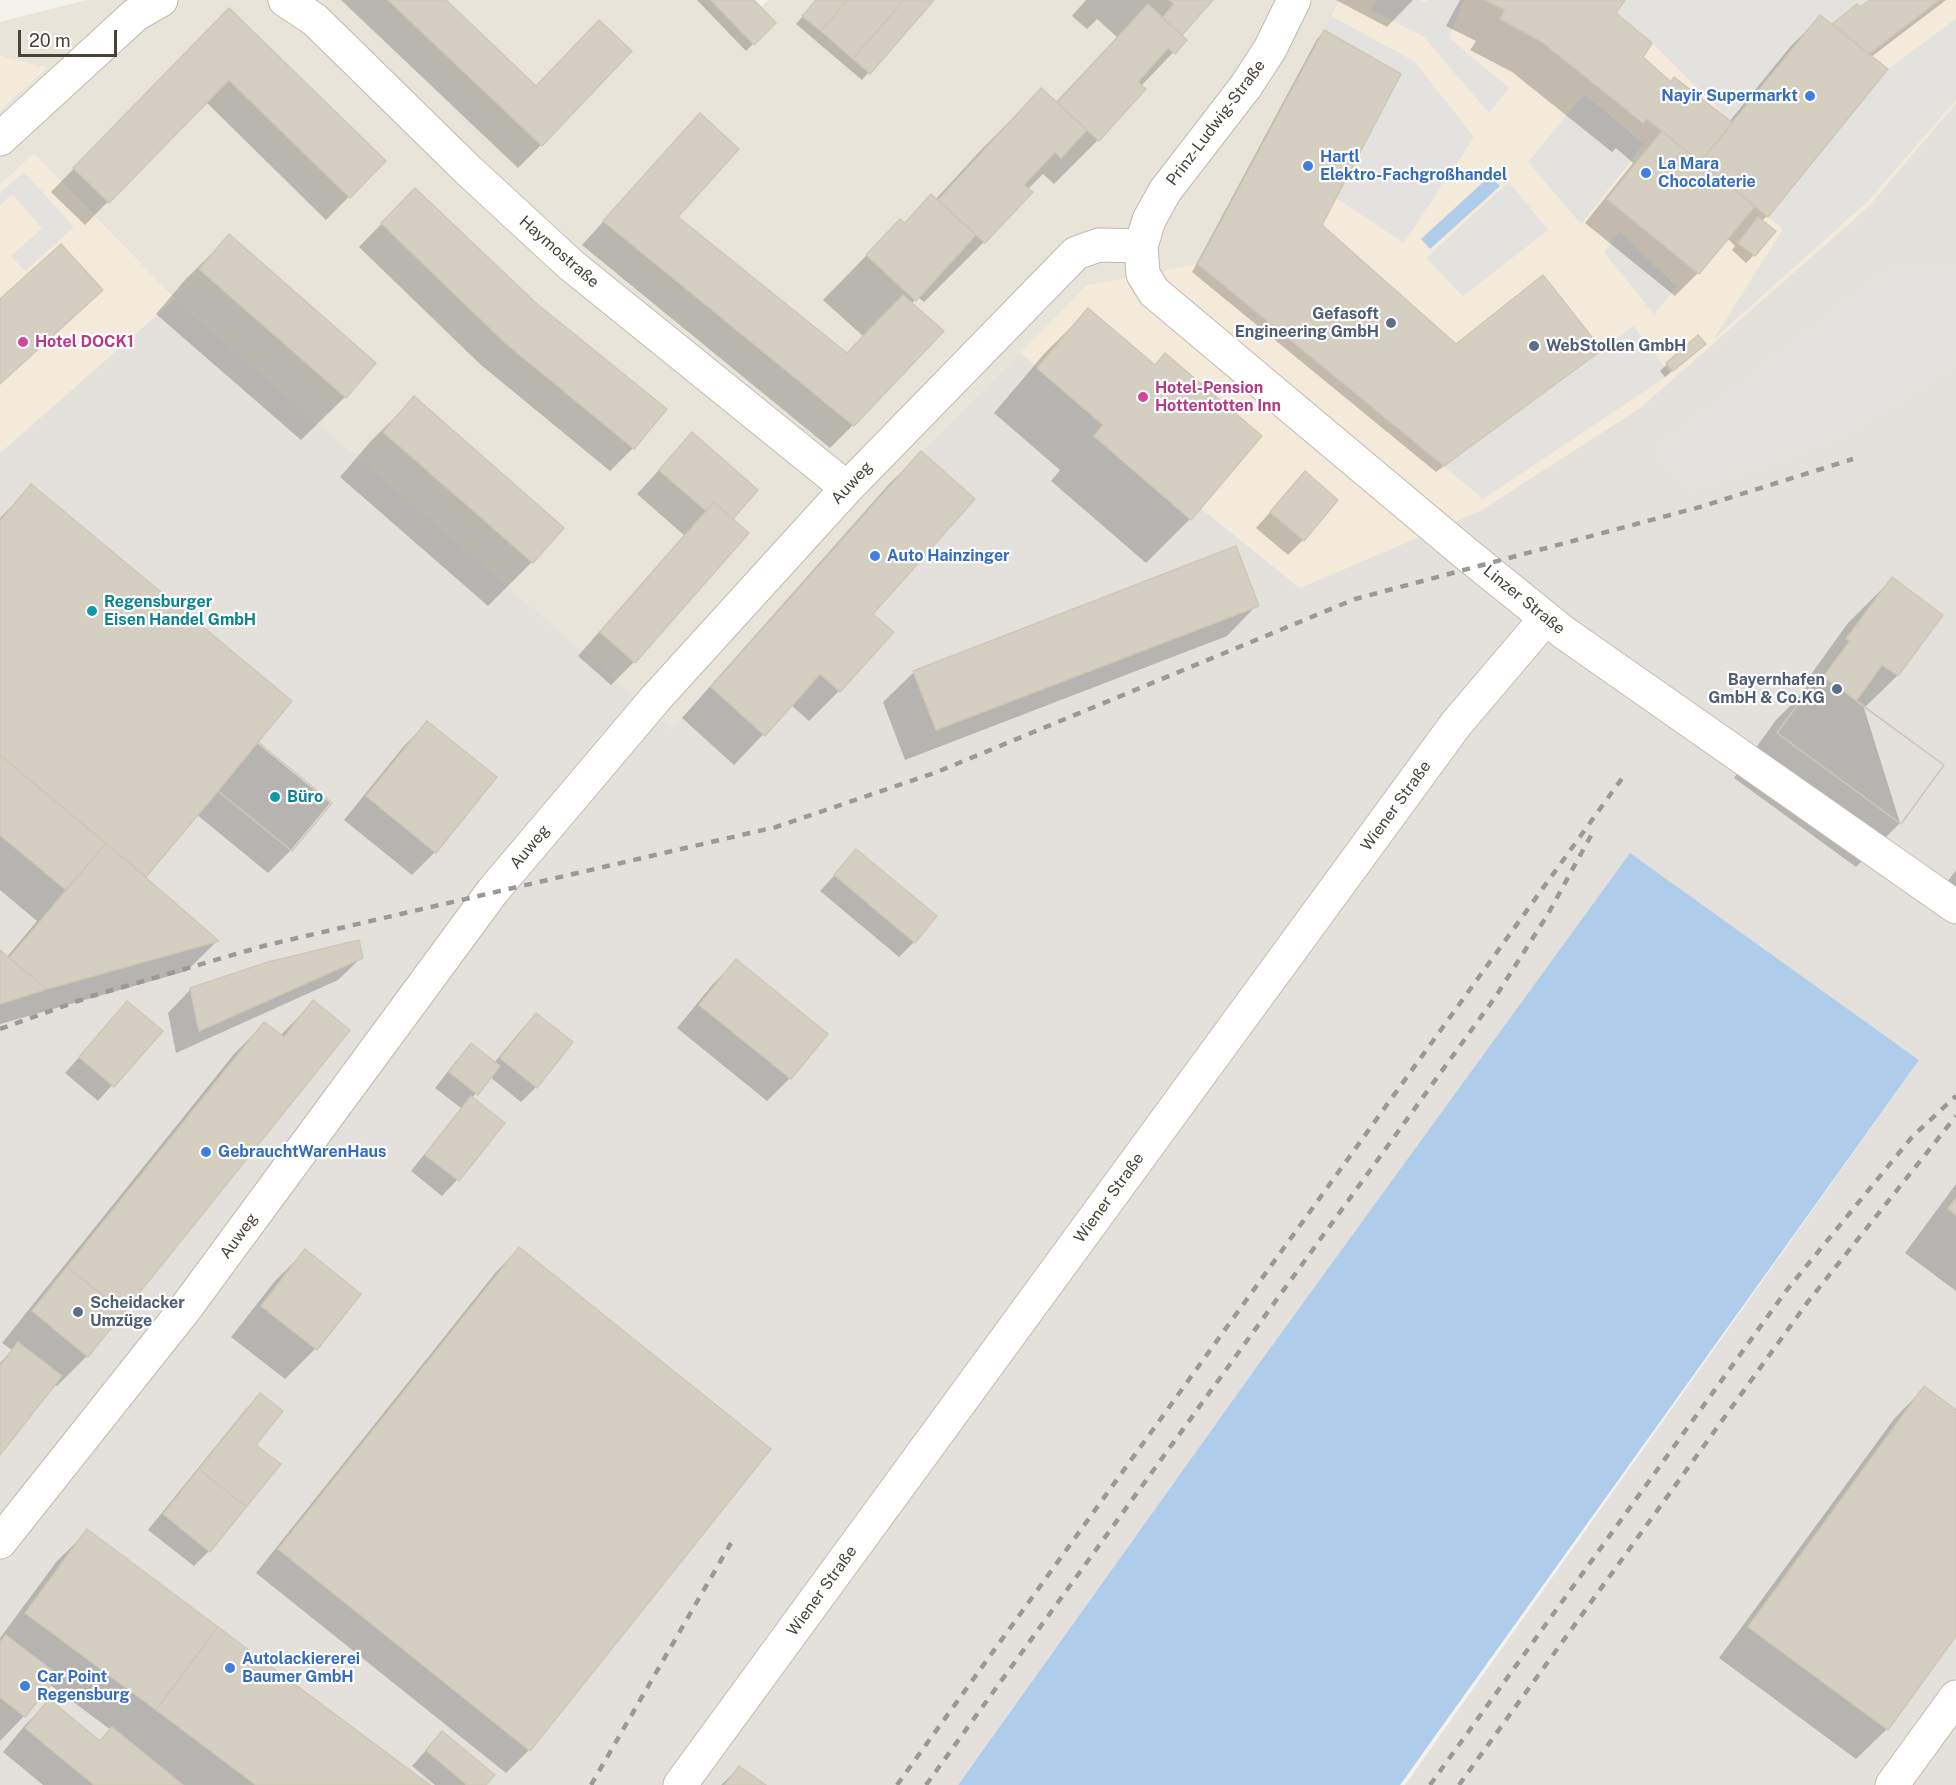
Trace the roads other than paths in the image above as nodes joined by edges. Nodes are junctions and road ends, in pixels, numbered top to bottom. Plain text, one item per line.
1 (161, 0) edge
2 (285, 0) edge
3 (1294, 0) edge
4 (0, 139) edge
5 (1141, 246) junction
6 (847, 488) junction
7 (1545, 618) junction
8 (1956, 907) edge
9 (0, 1542) edge
10 (1956, 1697) edge
11 (681, 1785) edge
12 (1892, 1785) edge

1 - 4 street
2 - 6 street, Haymostraße
3 - 5 street, Prinz-Ludwig-Straße
5 - 6 street, Auweg
5 - 7 street, Linzer Straße
6 - 9 street, Auweg
7 - 8 street, Linzer Straße
7 - 11 street, Wiener Straße
10 - 12 street

